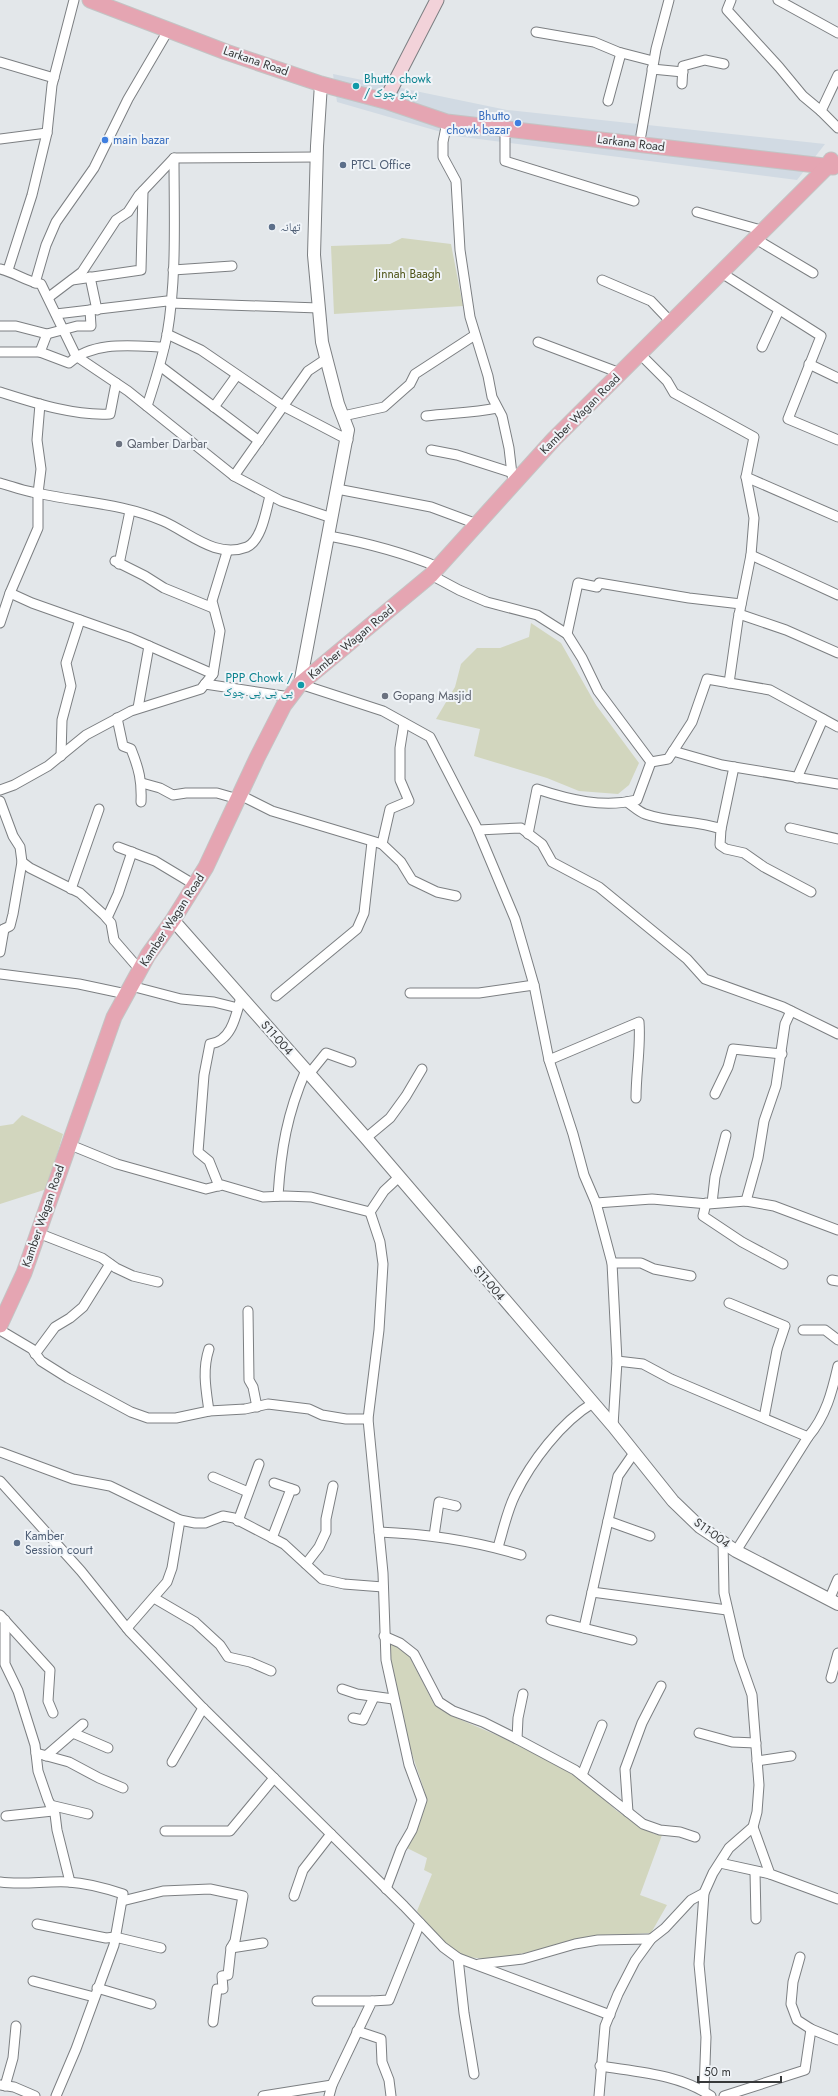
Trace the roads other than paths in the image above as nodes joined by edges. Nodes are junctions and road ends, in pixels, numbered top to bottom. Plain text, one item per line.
1 (74, 0) edge
2 (90, 0) edge
3 (437, 0) edge
4 (731, 0) edge
5 (778, 0) edge
6 (666, 1) edge
7 (169, 29) junction
8 (536, 32) dead end
9 (838, 33) edge
10 (621, 53) junction
11 (0, 62) edge
12 (724, 64) dead end
13 (653, 65) junction
14 (683, 72) junction
15 (838, 75) edge
16 (54, 78) junction
17 (321, 84) junction
18 (682, 84) dead end
19 (385, 101) junction
20 (608, 101) dead end
21 (821, 111) junction
22 (424, 114) junction
23 (447, 122) junction
24 (838, 128) edge
25 (505, 129) junction
26 (47, 133) junction
27 (641, 135) junction
28 (0, 139) edge
29 (174, 158) junction
30 (316, 158) junction
31 (833, 163) edge
32 (143, 191) junction
33 (634, 201) dead end
34 (697, 212) dead end
35 (757, 234) junction
36 (232, 266) dead end
37 (4, 270) edge
38 (173, 270) junction
39 (720, 272) junction
40 (813, 273) dead end
41 (90, 277) junction
42 (70, 280) junction
43 (602, 280) dead end
44 (35, 283) junction
45 (48, 297) junction
46 (170, 303) junction
47 (318, 308) junction
48 (94, 310) junction
49 (779, 310) junction
50 (56, 314) junction
51 (671, 322) junction
52 (0, 326) edge
53 (63, 329) junction
54 (46, 334) junction
55 (167, 334) junction
56 (475, 335) junction
57 (538, 342) dead end
58 (164, 347) junction
59 (762, 347) dead end
60 (0, 352) edge
61 (40, 352) junction
62 (640, 354) junction
63 (76, 356) junction
64 (326, 359) junction
65 (809, 364) junction
66 (160, 366) junction
67 (620, 373) junction
68 (237, 375) junction
69 (838, 378) edge
70 (116, 383) junction
71 (0, 392) edge
72 (40, 404) junction
73 (147, 406) junction
74 (283, 406) junction
75 (214, 407) junction
76 (497, 408) junction
77 (343, 416) junction
78 (426, 416) dead end
79 (348, 440) junction
80 (838, 440) edge
81 (258, 441) junction
82 (431, 450) dead end
83 (234, 476) junction
84 (746, 477) junction
85 (513, 478) junction
86 (0, 482) edge
87 (337, 489) junction
88 (38, 493) junction
89 (270, 496) junction
90 (130, 511) junction
91 (838, 517) edge
92 (332, 518) junction
93 (476, 524) junction
94 (329, 536) junction
95 (227, 552) junction
96 (751, 555) junction
97 (435, 571) junction
98 (10, 593) junction
99 (838, 595) edge
100 (741, 604) junction
101 (213, 608) junction
102 (739, 614) junction
103 (80, 620) junction
104 (0, 624) edge
105 (567, 634) junction
106 (149, 646) junction
107 (838, 653) edge
108 (213, 674) junction
109 (729, 683) junction
110 (205, 684) junction
111 (300, 684) junction
112 (290, 696) junction
113 (138, 708) junction
114 (117, 718) junction
115 (823, 719) junction
116 (404, 723) junction
117 (838, 727) edge
118 (673, 751) junction
119 (61, 756) junction
120 (651, 762) junction
121 (734, 767) junction
122 (797, 778) junction
123 (142, 784) junction
124 (838, 784) edge
125 (0, 790) edge
126 (239, 797) junction
127 (141, 802) dead end
128 (627, 802) junction
129 (1, 803) edge
130 (99, 809) dead end
131 (790, 828) dead end
132 (721, 829) junction
133 (478, 830) junction
134 (528, 834) junction
135 (838, 839) edge
136 (372, 842) junction
137 (382, 844) junction
138 (118, 847) dead end
139 (132, 852) junction
140 (22, 862) junction
141 (195, 885) junction
142 (71, 889) junction
143 (811, 892) dead end
144 (456, 896) dead end
145 (107, 918) junction
146 (173, 920) junction
147 (2, 930) edge
148 (0, 952) edge
149 (140, 970) junction
150 (0, 974) edge
151 (534, 985) junction
152 (129, 990) junction
153 (410, 993) dead end
154 (276, 996) dead end
155 (240, 1003) junction
156 (791, 1011) junction
157 (838, 1034) edge
158 (782, 1054) junction
159 (549, 1060) junction
160 (351, 1062) dead end
161 (422, 1069) dead end
162 (307, 1072) junction
163 (715, 1094) dead end
164 (636, 1098) dead end
165 (726, 1135) dead end
166 (366, 1138) junction
167 (68, 1144) junction
168 (399, 1177) junction
169 (219, 1186) junction
170 (278, 1196) junction
171 (746, 1201) junction
172 (596, 1203) junction
173 (709, 1203) junction
174 (370, 1212) junction
175 (838, 1230) edge
176 (38, 1233) junction
177 (110, 1264) junction
178 (612, 1264) junction
179 (783, 1264) dead end
180 (691, 1276) dead end
181 (158, 1282) dead end
182 (729, 1303) dead end
183 (248, 1311) dead end
184 (0, 1325) edge
185 (0, 1330) edge
186 (803, 1330) dead end
187 (838, 1340) edge
188 (208, 1350) dead end
189 (35, 1354) junction
190 (617, 1361) junction
191 (838, 1366) edge
192 (835, 1396) edge
193 (593, 1403) junction
194 (256, 1407) junction
195 (208, 1411) junction
196 (764, 1418) junction
197 (368, 1419) junction
198 (613, 1426) junction
199 (808, 1437) junction
200 (0, 1452) edge
201 (634, 1453) junction
202 (258, 1464) dead end
203 (213, 1477) dead end
204 (0, 1481) edge
205 (274, 1483) dead end
206 (333, 1486) dead end
207 (248, 1492) junction
208 (456, 1506) dead end
209 (180, 1520) junction
210 (238, 1520) junction
211 (608, 1521) junction
212 (379, 1532) junction
213 (434, 1536) junction
214 (650, 1536) dead end
215 (272, 1538) junction
216 (723, 1541) junction
217 (498, 1548) junction
218 (736, 1551) junction
219 (521, 1555) dead end
220 (306, 1564) junction
221 (838, 1579) edge
222 (383, 1587) junction
223 (592, 1592) junction
224 (154, 1598) junction
225 (834, 1602) edge
226 (728, 1610) junction
227 (3, 1618) edge
228 (551, 1620) dead end
229 (127, 1628) junction
230 (584, 1628) junction
231 (384, 1636) junction
232 (632, 1640) dead end
233 (838, 1653) edge
234 (272, 1671) dead end
235 (831, 1678) dead end
236 (661, 1686) dead end
237 (342, 1689) dead end
238 (523, 1694) dead end
239 (374, 1697) junction
240 (393, 1699) junction
241 (203, 1708) junction
242 (53, 1713) dead end
243 (353, 1718) dead end
244 (83, 1724) dead end
245 (602, 1725) dead end
246 (73, 1733) junction
247 (699, 1733) dead end
248 (518, 1739) junction
249 (756, 1743) junction
250 (108, 1748) dead end
251 (36, 1753) junction
252 (46, 1756) junction
253 (791, 1756) dead end
254 (757, 1761) junction
255 (172, 1762) dead end
256 (582, 1775) junction
257 (274, 1778) junction
258 (122, 1788) dead end
259 (52, 1808) junction
260 (628, 1812) junction
261 (88, 1814) dead end
262 (6, 1816) dead end
263 (753, 1827) junction
264 (165, 1831) dead end
265 (330, 1834) junction
266 (695, 1837) dead end
267 (720, 1863) junction
268 (755, 1872) junction
269 (770, 1874) junction
270 (0, 1882) edge
271 (70, 1882) junction
272 (386, 1889) junction
273 (704, 1893) junction
274 (294, 1896) dead end
275 (838, 1899) edge
276 (122, 1901) junction
277 (756, 1919) dead end
278 (420, 1923) junction
279 (37, 1924) dead end
280 (115, 1937) junction
281 (651, 1939) junction
282 (263, 1943) dead end
283 (161, 1948) dead end
284 (231, 1948) junction
285 (800, 1957) dead end
286 (458, 1958) junction
287 (477, 1964) junction
288 (33, 1981) dead end
289 (96, 1992) junction
290 (317, 2001) dead end
291 (372, 2001) junction
292 (152, 2004) dead end
293 (610, 2015) junction
294 (213, 2022) dead end
295 (16, 2026) dead end
296 (811, 2029) junction
297 (357, 2031) junction
298 (838, 2040) edge
299 (600, 2066) junction
300 (474, 2074) dead end
301 (2, 2085) edge
302 (332, 2085) junction
303 (707, 2094) edge
304 (35, 2096) edge
305 (56, 2096) edge
306 (263, 2096) edge
307 (329, 2096) edge
308 (391, 2096) edge
309 (599, 2096) edge
310 (724, 2096) edge

1 - 16 street
2 - 7 main road, Larkana Road
3 - 19 main road
4 - 21 street
5 - 9 street
6 - 13 street
7 - 17 main road, Larkana Road
7 - 44 street
8 - 10 street
10 - 13 street
10 - 20 street
11 - 16 street
12 - 14 street
13 - 14 street
13 - 27 street
14 - 18 street
15 - 21 street
16 - 26 street
17 - 19 main road, Larkana Road
17 - 30 street
19 - 22 main road, Larkana Road
21 - 24 street
22 - 23 main road, Larkana Road
22 - 27 main road, Larkana Road
23 - 25 main road, Larkana Road
23 - 56 street
25 - 31 main road, Larkana Road
25 - 33 street
26 - 28 street
26 - 37 street
27 - 31 main road, Larkana Road
29 - 30 street
29 - 32 street
29 - 38 street
30 - 47 street
31 - 35 main road, Kamber Wagan Road
32 - 41 street
32 - 42 street
34 - 35 street
35 - 39 main road, Kamber Wagan Road
35 - 40 street
36 - 38 street
37 - 44 street
38 - 46 street
39 - 49 street
39 - 51 main road, Kamber Wagan Road
41 - 42 street
41 - 48 street
42 - 45 street
43 - 51 street
44 - 45 street
45 - 50 street
46 - 47 street
46 - 48 street
46 - 55 street
47 - 64 street
48 - 50 street
48 - 53 street
49 - 59 street
49 - 65 street
50 - 53 street
51 - 62 main road, Kamber Wagan Road
52 - 54 street
53 - 54 street
53 - 63 street
54 - 61 street
55 - 58 street
55 - 68 street
56 - 76 street
56 - 77 street
57 - 67 street
58 - 63 street
58 - 66 street
60 - 61 street
61 - 63 street
62 - 67 main road, Kamber Wagan Road
62 - 84 street
63 - 70 street
64 - 74 street
64 - 77 street
65 - 69 street
65 - 80 street
66 - 73 street
66 - 75 street
67 - 85 main road, Kamber Wagan Road
68 - 74 street
68 - 75 street
70 - 72 street
70 - 73 street
71 - 72 street
72 - 88 street
73 - 83 street
74 - 79 street
74 - 81 street
75 - 81 street
76 - 78 street
76 - 85 street
77 - 79 street
79 - 87 street
81 - 83 street
82 - 85 street
83 - 89 street
84 - 91 street
84 - 96 street
85 - 93 main road, Kamber Wagan Road
86 - 88 street
87 - 92 street
87 - 93 street
88 - 90 street
88 - 98 street
89 - 92 street
89 - 95 street
90 - 95 street
90 - 101 street
92 - 94 street
93 - 97 main road, Kamber Wagan Road
94 - 97 street
94 - 111 street
95 - 101 street
96 - 99 street
96 - 100 street
97 - 105 street
97 - 111 main road, Kamber Wagan Road
98 - 103 street
98 - 104 street
100 - 102 street
100 - 105 street
101 - 108 street
102 - 107 street
102 - 109 street
103 - 106 street
103 - 119 street
105 - 120 street
106 - 108 street
106 - 113 street
108 - 110 street
109 - 115 street
109 - 118 street
110 - 112 street
110 - 113 street
111 - 112 main road, Kamber Wagan Road
111 - 116 street
112 - 126 main road, Kamber Wagan Road
113 - 114 street
114 - 119 street
114 - 123 street
115 - 117 street
115 - 122 street
116 - 133 street
116 - 137 street
118 - 120 street
118 - 121 street
119 - 125 street
120 - 128 street
121 - 122 street
121 - 132 street
122 - 124 street
123 - 126 street
123 - 127 street
126 - 136 street
126 - 141 main road, Kamber Wagan Road
128 - 132 street
128 - 134 street
129 - 140 street
130 - 142 street
131 - 135 street
132 - 143 street
133 - 134 street
133 - 151 street
134 - 156 street
136 - 137 street
136 - 154 street
137 - 144 street
138 - 139 street
139 - 141 street
139 - 145 street
140 - 142 street
140 - 147 street
141 - 146 main road, Kamber Wagan Road
142 - 145 street
145 - 149 street
146 - 149 main road, Kamber Wagan Road
146 - 155 street, S11-004
147 - 148 street
149 - 152 main road, Kamber Wagan Road
150 - 152 street
151 - 153 street
151 - 159 street
152 - 155 street
152 - 167 main road, Kamber Wagan Road
155 - 162 street, S11-004
155 - 169 street
156 - 157 street
156 - 158 street
158 - 163 street
158 - 171 street
159 - 164 street
159 - 172 street
160 - 162 street
161 - 166 street
162 - 166 street, S11-004
162 - 170 street
165 - 173 street
166 - 168 street, S11-004
167 - 169 street
167 - 176 main road, Kamber Wagan Road
168 - 174 street
168 - 193 street, S11-004
169 - 170 street
170 - 174 street
171 - 173 street
171 - 175 street
172 - 173 street
172 - 178 street
173 - 179 street
174 - 197 street
176 - 177 street
176 - 184 main road, Kamber Wagan Road
177 - 181 street
177 - 189 street
178 - 180 street
178 - 190 street
182 - 196 street
183 - 194 street
185 - 189 street
186 - 187 street
188 - 195 street
189 - 195 street
190 - 196 street
190 - 198 street
191 - 192 street
192 - 199 street
193 - 198 street, S11-004
193 - 217 street
194 - 195 street
194 - 197 street
196 - 199 street
197 - 212 street
198 - 201 street, S11-004
199 - 218 street
200 - 209 street
201 - 211 street
201 - 216 street, S11-004
202 - 207 street
203 - 207 street
204 - 229 street
205 - 215 street
206 - 220 street
207 - 210 street
208 - 213 street
209 - 210 street
209 - 224 street
210 - 215 street
211 - 214 street
211 - 223 street
212 - 213 street
212 - 222 street
213 - 217 street
215 - 220 street
216 - 218 street, S11-004
216 - 226 street
217 - 219 street
218 - 225 street, S11-004
220 - 222 street
221 - 225 street
222 - 231 street
223 - 226 street
223 - 230 street
224 - 229 street
224 - 234 street
226 - 249 street
227 - 242 street
227 - 251 street
228 - 230 street
229 - 241 street
230 - 232 street
231 - 240 street
231 - 248 street
233 - 235 street
236 - 260 street
237 - 239 street
238 - 248 street
239 - 240 street
239 - 243 street
240 - 272 street
241 - 255 street
241 - 257 street
244 - 246 street
245 - 256 street
246 - 250 street
246 - 252 street
247 - 249 street
248 - 256 street
249 - 254 street
251 - 252 street
251 - 259 street
252 - 258 street
253 - 254 street
254 - 263 street
256 - 260 street
257 - 264 street
257 - 265 street
259 - 261 street
259 - 262 street
259 - 271 street
260 - 266 street
263 - 267 street
263 - 269 street
265 - 272 street
265 - 274 street
267 - 268 street
267 - 273 street
268 - 269 street
268 - 277 street
269 - 275 street
270 - 271 street
271 - 276 street
272 - 278 street
273 - 281 street
273 - 303 street
276 - 280 street
276 - 284 street
278 - 286 street
278 - 291 street
279 - 280 street
280 - 283 street
280 - 289 street
281 - 287 street
281 - 293 street
282 - 284 street
284 - 294 street
285 - 296 street
286 - 287 street
286 - 300 street
287 - 293 street
288 - 289 street
289 - 292 street
289 - 305 street
290 - 291 street
291 - 297 street
293 - 299 street
295 - 301 street
296 - 298 street
296 - 310 street
297 - 302 street
297 - 308 street
299 - 303 street
299 - 309 street
301 - 304 street
302 - 306 street
302 - 307 street

